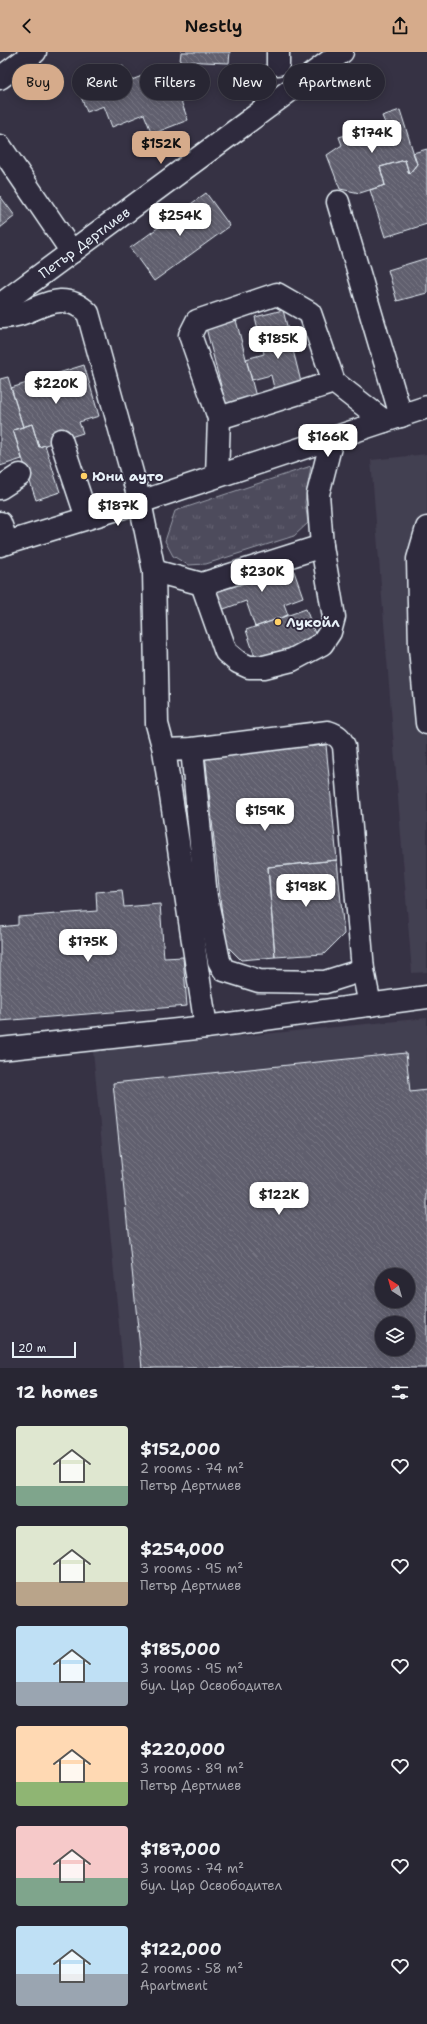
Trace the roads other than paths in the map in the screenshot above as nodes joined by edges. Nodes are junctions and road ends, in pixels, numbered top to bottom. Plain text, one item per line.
1 (35, 52) edge
2 (342, 52) edge
3 (0, 78) edge
4 (0, 146) edge
5 (338, 202) dead end
6 (72, 252) junction
7 (0, 305) edge
8 (0, 317) edge
9 (334, 382) junction
10 (427, 407) edge
11 (219, 418) junction
12 (392, 418) junction
13 (332, 439) junction
14 (61, 440) dead end
15 (20, 475) dead end
16 (218, 476) junction
17 (0, 488) edge
18 (140, 502) junction
19 (87, 518) junction
20 (427, 528) edge
21 (2, 537) edge
22 (322, 546) junction
23 (154, 571) junction
24 (202, 584) junction
25 (427, 723) edge
26 (192, 749) junction
27 (164, 750) junction
28 (363, 970) junction
29 (426, 1002) edge
30 (370, 1005) junction
31 (206, 1027) junction
32 (0, 1049) edge

1 - 3 main road
2 - 6 main road, Петър Дертлиев
4 - 6 main road
5 - 12 main road
6 - 7 main road, Петър Дертлиев
8 - 18 main road
9 - 11 main road
9 - 11 main road
9 - 12 main road
10 - 12 main road
11 - 16 main road
12 - 13 main road
13 - 16 main road
13 - 22 main road
14 - 19 main road
15 - 17 main road
16 - 18 main road
18 - 19 main road
18 - 23 main road
19 - 21 main road
20 - 25 main road
22 - 24 main road
22 - 24 main road
23 - 24 main road
23 - 27 main road
26 - 27 main road
26 - 28 main road
26 - 28 main road
27 - 31 main road
28 - 30 main road
29 - 30 main road
30 - 31 main road
31 - 32 main road

